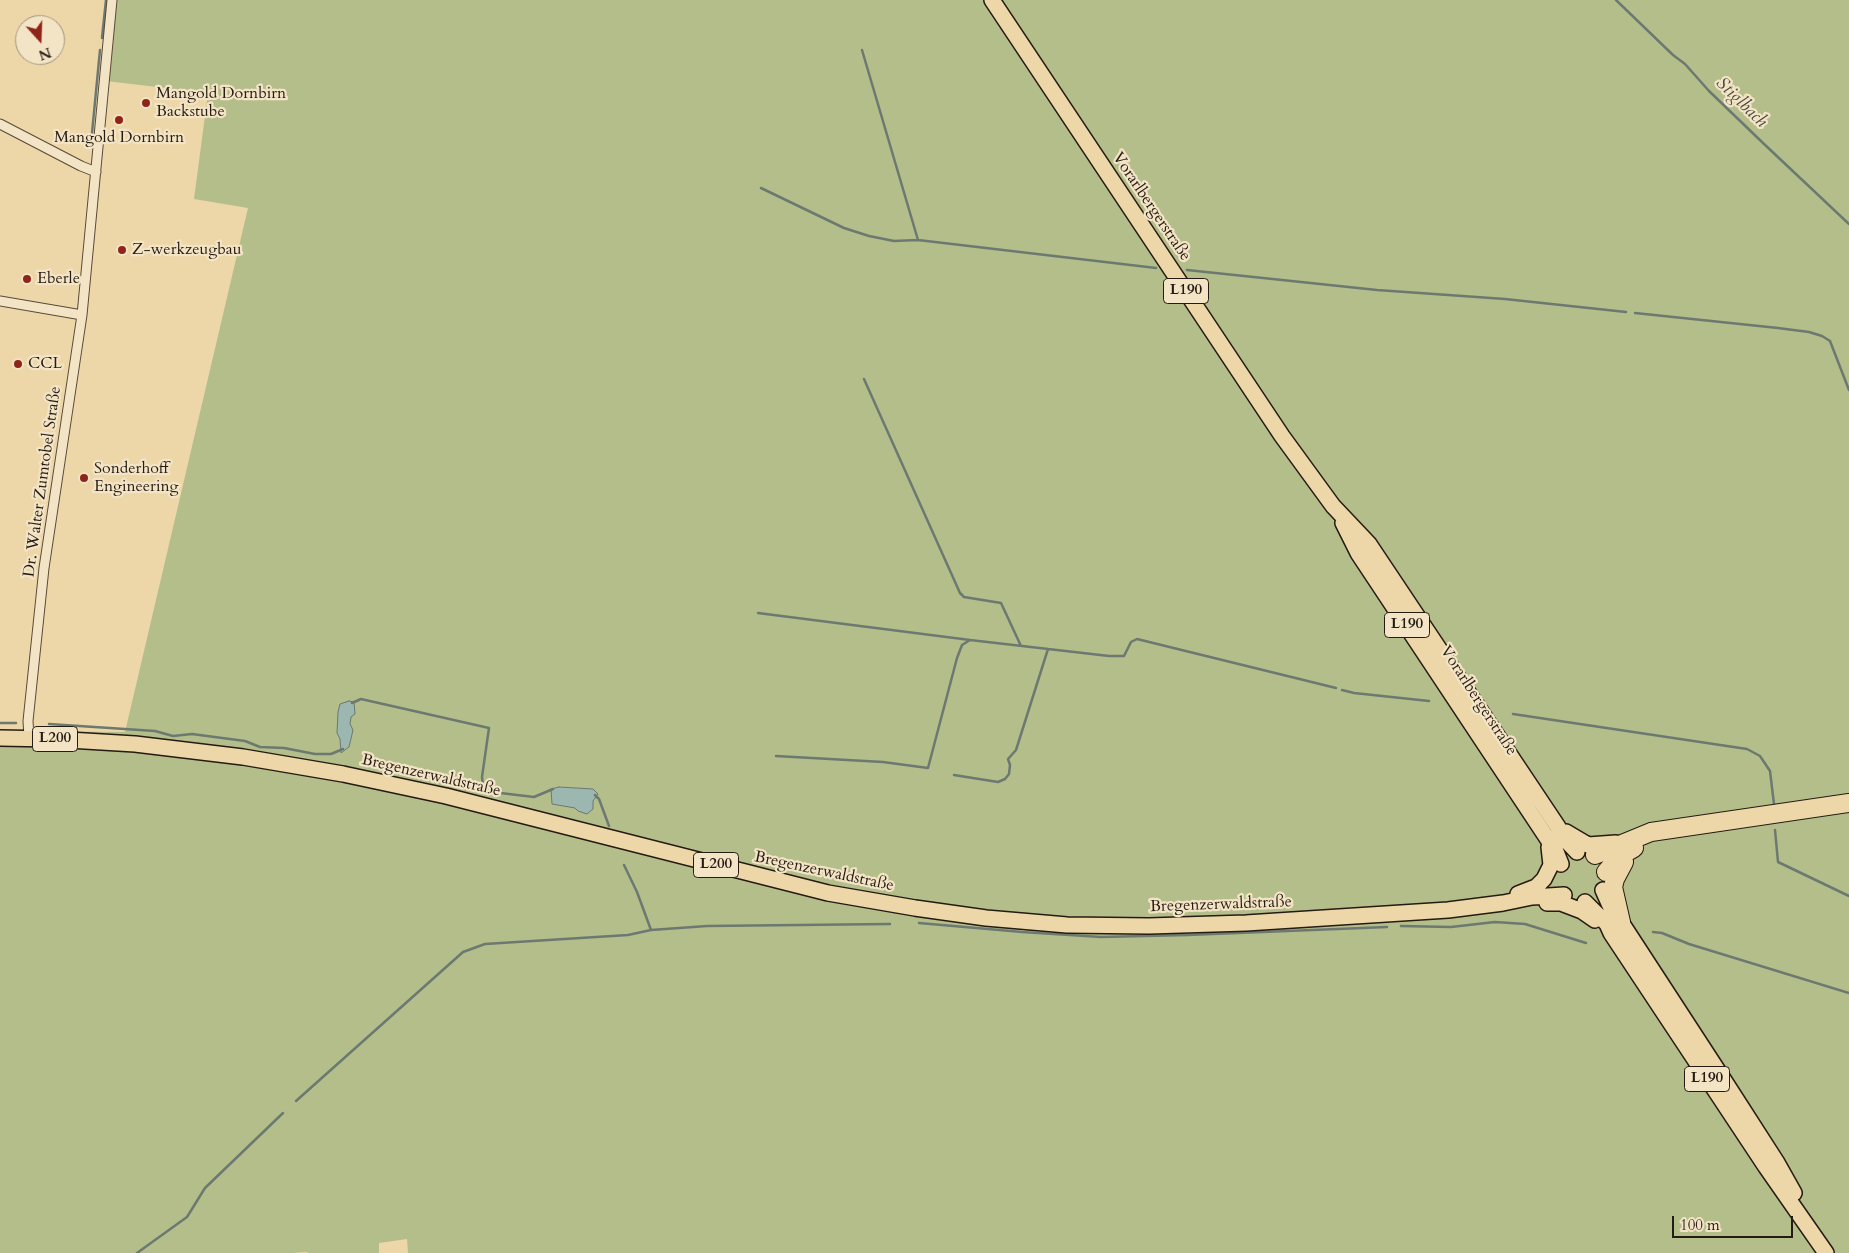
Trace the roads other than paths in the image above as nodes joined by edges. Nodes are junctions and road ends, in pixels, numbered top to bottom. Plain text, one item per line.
1 (112, 0) edge
2 (992, 0) edge
3 (0, 124) edge
4 (96, 172) junction
5 (0, 301) edge
6 (82, 315) junction
7 (1334, 506) junction
8 (0, 738) edge
9 (29, 738) junction
10 (1849, 803) edge
11 (1849, 811) edge
12 (1558, 827) junction
13 (1549, 841) junction
14 (1622, 842) junction
15 (1642, 843) junction
16 (1577, 852) junction
17 (1595, 855) junction
18 (1559, 870) junction
19 (1606, 872) junction
20 (1603, 890) junction
21 (1564, 895) junction
22 (1532, 897) junction
23 (1585, 902) junction
24 (1504, 903) junction
25 (1616, 928) junction
26 (1637, 973) junction
27 (1669, 996) junction
28 (1816, 1236) junction
29 (1826, 1253) edge

1 - 4 street, Dr. Walter Zumtobel Straße
2 - 7 main road, Vorarlbergerstraße / L190
3 - 4 street
4 - 6 street, Dr. Walter Zumtobel Straße
5 - 6 street
6 - 9 street, Dr. Walter Zumtobel Straße
7 - 12 main road, Vorarlbergerstraße / L190
7 - 13 main road, Vorarlbergerstraße / L190
8 - 9 main road, Bregenzerwaldstraße / L200
9 - 24 main road, Bregenzerwaldstraße / L200
10 - 14 highway
11 - 15 highway
12 - 14 main road
12 - 16 main road, Vorarlbergerstraße / L190
13 - 18 main road, Vorarlbergerstraße / L190
13 - 24 main road
14 - 17 highway
15 - 19 highway
15 - 25 highway
16 - 17 main road
16 - 18 main road
17 - 19 main road
18 - 21 main road, Vorarlbergerstraße / L190
18 - 22 main road, Bregenzerwaldstraße / L200
19 - 20 main road
20 - 23 main road
20 - 25 main road, L190
21 - 22 main road, Bregenzerwaldstraße / L200
21 - 23 main road, L190
22 - 24 main road, Bregenzerwaldstraße / L200
23 - 25 main road, L190
24 - 25 main road
25 - 26 main road, L190
25 - 27 main road, L190
26 - 27 main road, L190
26 - 28 main road, L190
27 - 28 main road, L190
28 - 29 main road, L190

